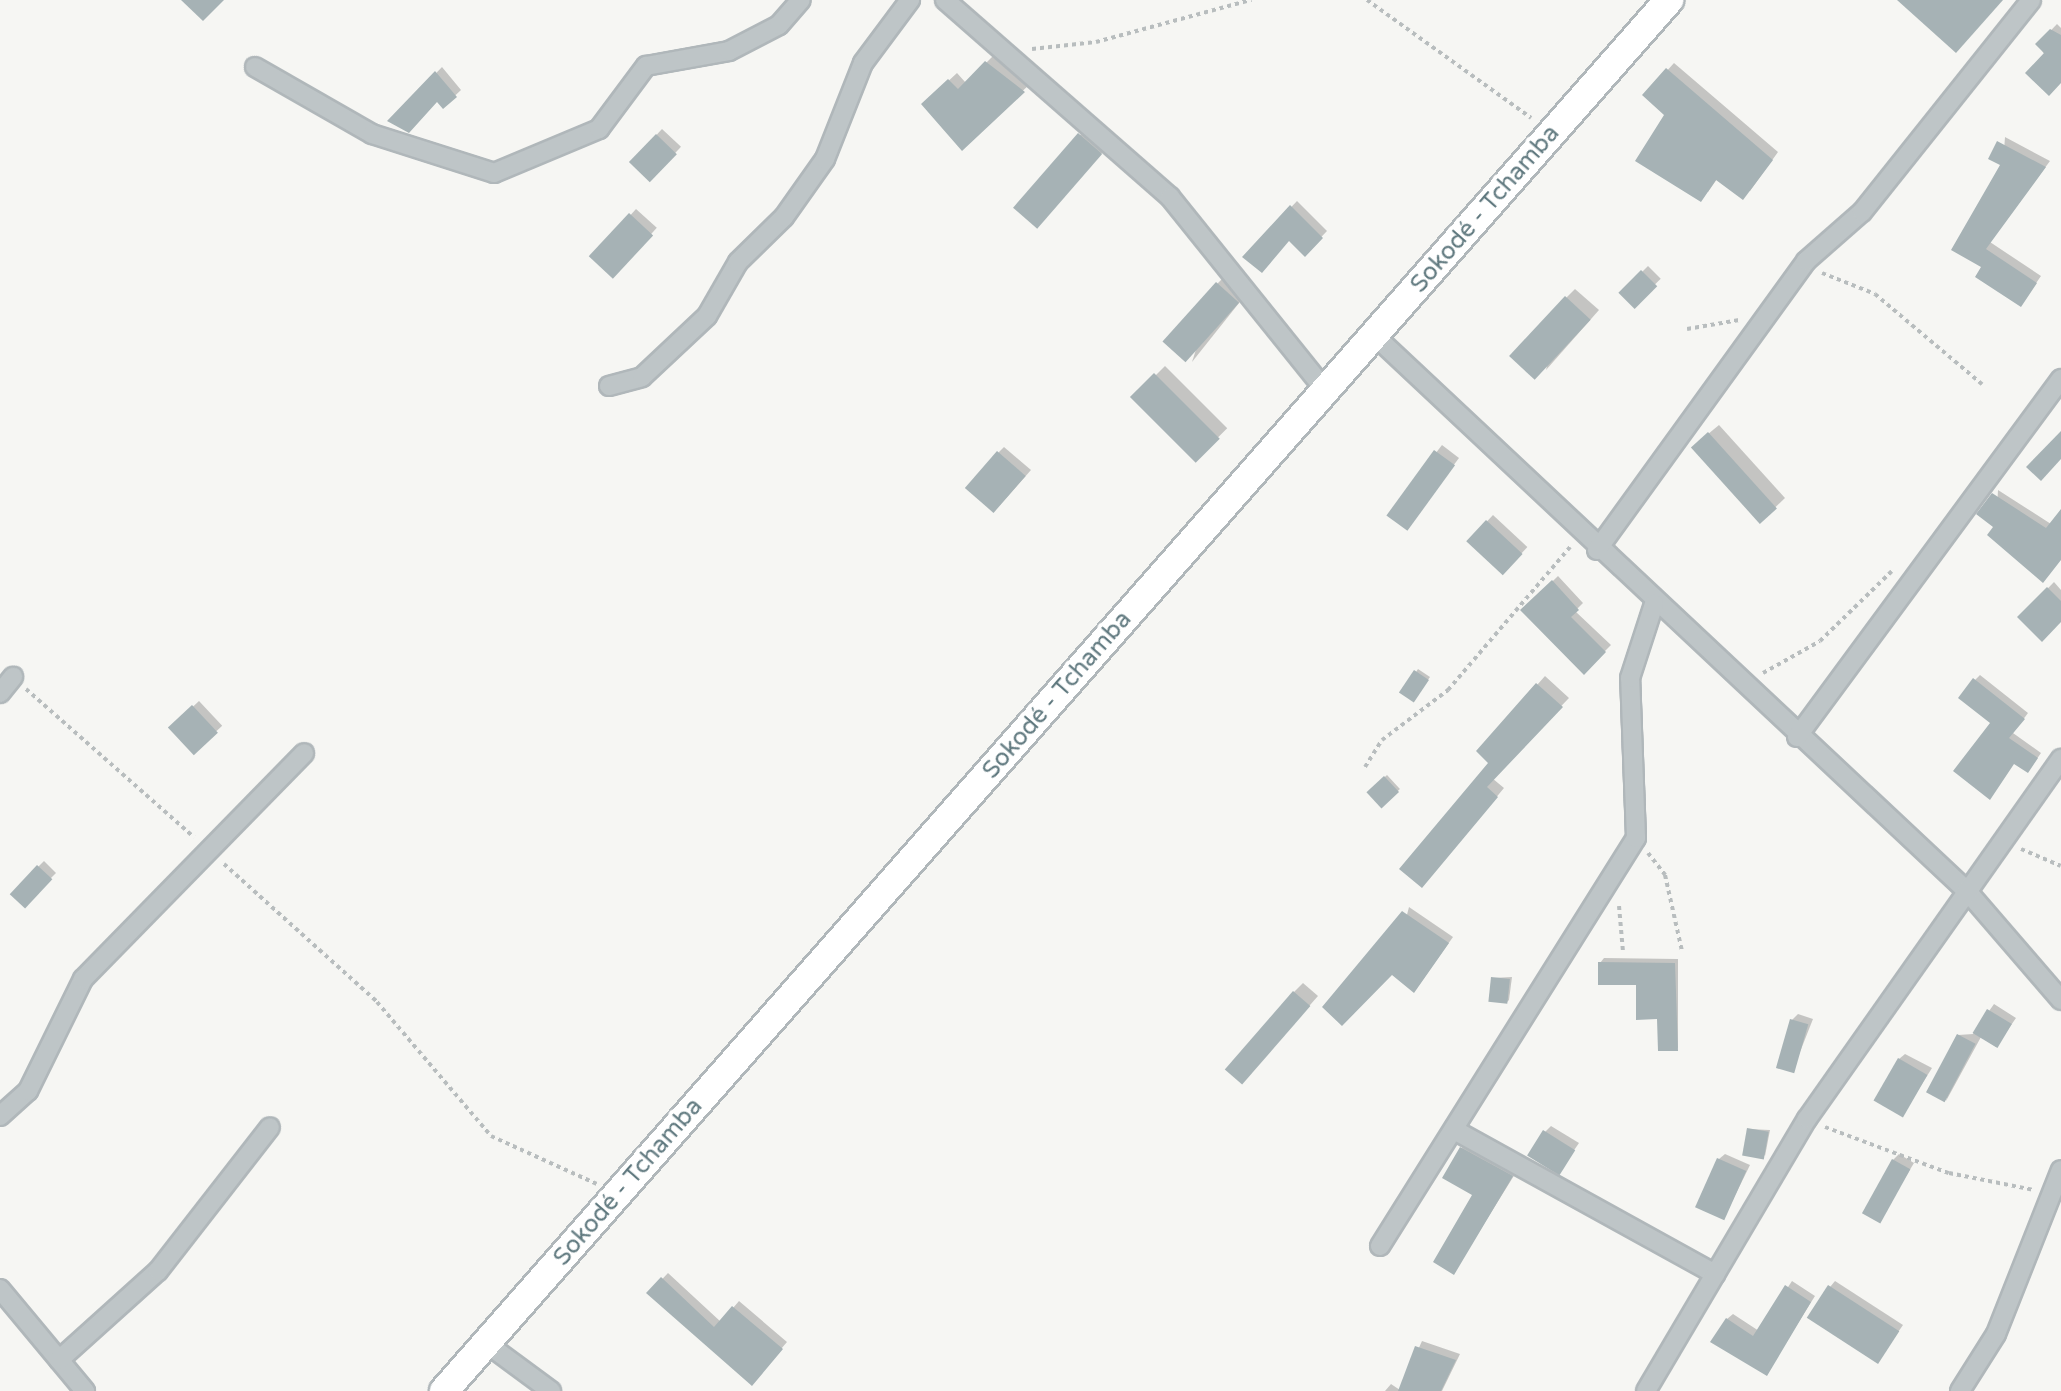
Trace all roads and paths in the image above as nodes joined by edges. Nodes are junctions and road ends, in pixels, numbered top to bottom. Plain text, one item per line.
1 (801, 0) edge
2 (910, 0) edge
3 (945, 0) edge
4 (1251, 0) edge
5 (1367, 0) edge
6 (1669, 0) edge
7 (2031, 0) edge
8 (1011, 51) junction
9 (255, 67) dead end
10 (1554, 131) junction
11 (1806, 261) junction
12 (1374, 335) junction
13 (2061, 379) edge
14 (1982, 384) dead end
15 (609, 386) dead end
16 (1325, 390) junction
17 (1576, 530) junction
18 (1597, 550) junction
19 (1899, 564) dead end
20 (1654, 604) junction
21 (13, 677) joint
22 (1737, 681) junction
23 (0, 693) edge
24 (1797, 737) junction
25 (304, 753) dead end
26 (2061, 759) edge
27 (1365, 767) dead end
28 (1636, 838) junction
29 (2005, 839) junction
30 (209, 851) junction
31 (2061, 866) edge
32 (1616, 868) junction
33 (1967, 891) junction
34 (1682, 951) dead end
35 (1623, 952) dead end
36 (2061, 1000) edge
37 (0, 1116) edge
38 (1807, 1119) junction
39 (270, 1127) dead end
40 (1458, 1132) junction
41 (2061, 1170) edge
42 (2052, 1193) junction
43 (614, 1198) junction
44 (1380, 1246) dead end
45 (1715, 1274) junction
46 (0, 1289) edge
47 (486, 1343) junction
48 (59, 1360) junction
49 (85, 1391) edge
50 (444, 1391) edge
51 (551, 1391) edge
52 (1646, 1391) edge
53 (1960, 1391) edge

1 - 9 street
2 - 15 street
3 - 8 street
4 - 8 path
5 - 10 path
6 - 10 main road, Sokodé - Tchamba
7 - 11 street
8 - 16 street
10 - 12 main road, Sokodé - Tchamba
11 - 14 path
11 - 18 street
12 - 16 main road, Sokodé - Tchamba
12 - 17 street
13 - 24 street
16 - 43 main road, Sokodé - Tchamba
17 - 18 street
17 - 27 path
18 - 20 street
19 - 22 path
20 - 22 street
20 - 28 street
21 - 23 street
21 - 30 path
22 - 24 street
24 - 33 street
25 - 30 street
26 - 29 street
28 - 32 street
28 - 34 path
29 - 31 path
29 - 33 street
30 - 37 street
30 - 43 path
32 - 35 path
32 - 40 street
33 - 36 street
33 - 38 street
38 - 42 path
38 - 45 street
39 - 48 street
40 - 44 street
40 - 45 street
41 - 42 street
42 - 53 street
43 - 47 main road, Sokodé - Tchamba
45 - 52 street
46 - 48 street
47 - 50 main road, Sokodé - Tchamba
47 - 51 street
48 - 49 street

